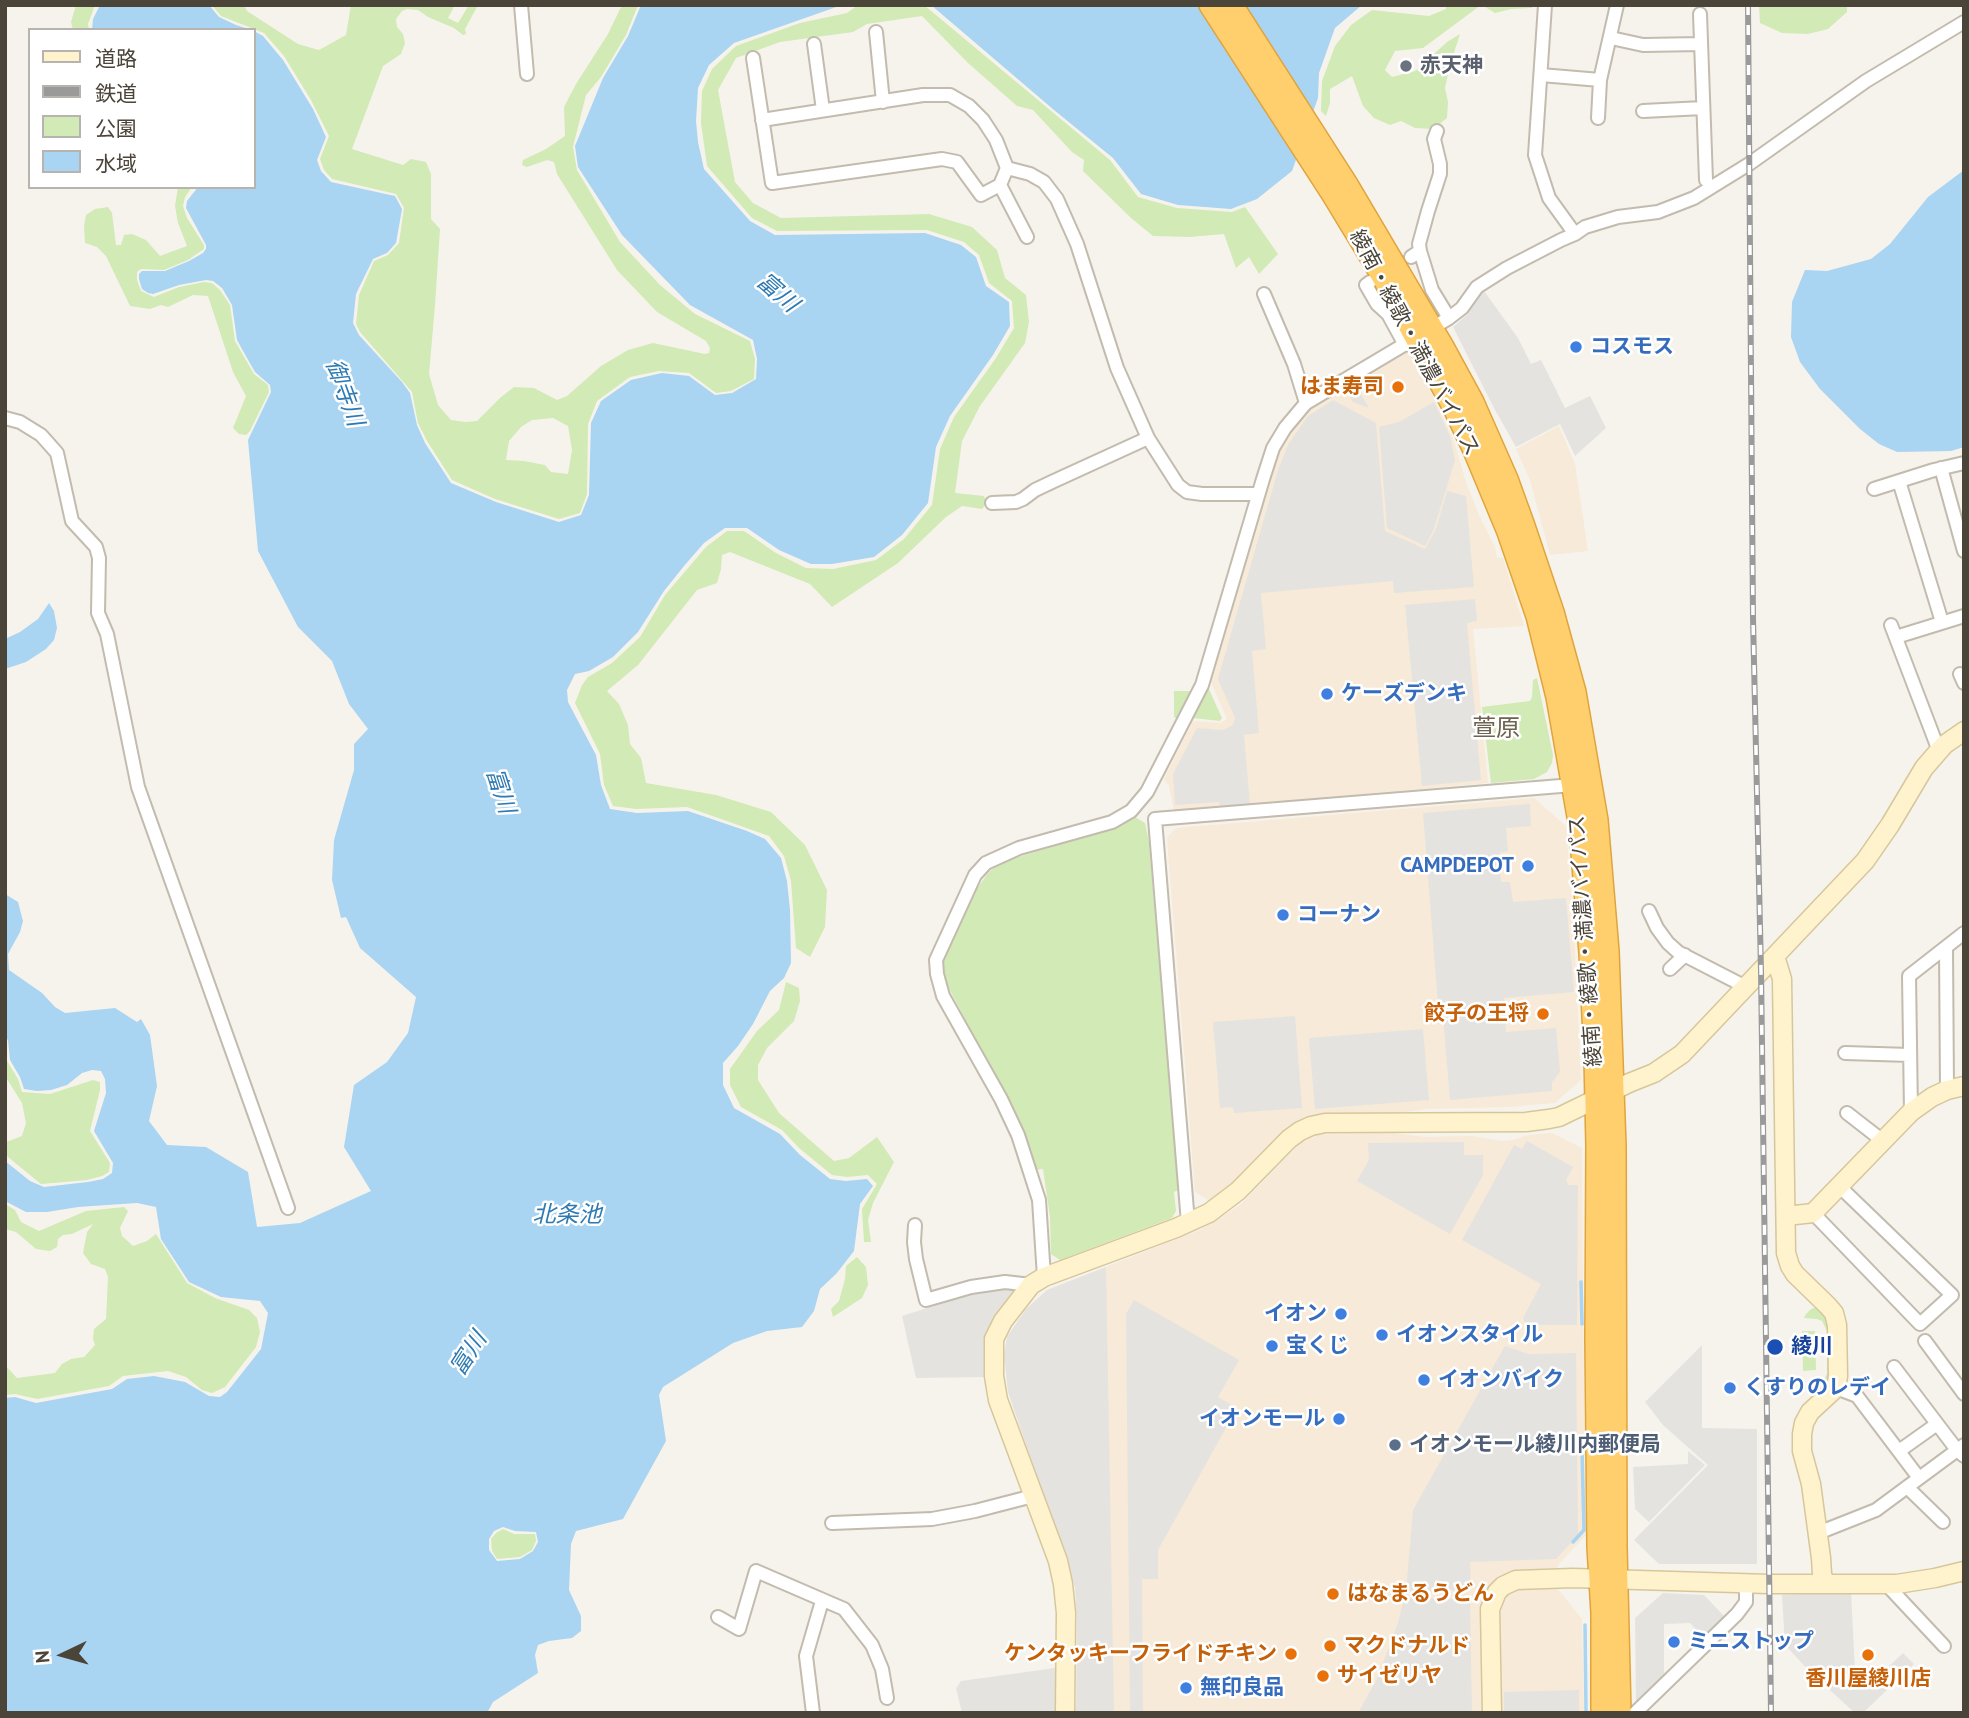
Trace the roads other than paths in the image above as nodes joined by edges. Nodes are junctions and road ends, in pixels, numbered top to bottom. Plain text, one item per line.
1 (521, 5) edge
2 (1210, 5) edge
3 (1232, 5) edge
4 (1545, 5) edge
5 (1617, 5) edge
6 (1700, 14) dead end
7 (1964, 22) edge
8 (876, 32) dead end
9 (1611, 38) junction
10 (814, 44) dead end
11 (1701, 44) junction
12 (753, 58) dead end
13 (527, 74) dead end
14 (1541, 75) junction
15 (1600, 80) junction
16 (883, 102) junction
17 (1703, 108) junction
18 (823, 110) junction
19 (1643, 111) dead end
20 (1598, 118) dead end
21 (762, 120) junction
22 (1437, 131) dead end
23 (1007, 168) junction
24 (1706, 180) dead end
25 (1000, 185) junction
26 (1340, 191) junction
27 (1574, 234) junction
28 (1027, 237) dead end
29 (1370, 282) dead end
30 (1264, 294) dead end
31 (1426, 332) junction
32 (1306, 403) junction
33 (5, 418) edge
34 (1148, 438) junction
35 (1964, 463) edge
36 (1941, 468) junction
37 (1899, 481) junction
38 (1874, 489) dead end
39 (1258, 494) junction
40 (992, 503) dead end
41 (1964, 551) edge
42 (1964, 616) edge
43 (1942, 622) junction
44 (1964, 731) edge
45 (1939, 751) junction
46 (1573, 785) junction
47 (1649, 911) dead end
48 (1964, 933) edge
49 (1946, 947) junction
50 (1685, 955) junction
51 (1775, 956) junction
52 (1670, 969) dead end
53 (1746, 987) junction
54 (1845, 1053) dead end
55 (1910, 1055) junction
56 (1955, 1088) edge
57 (1604, 1095) junction
58 (1847, 1112) dead end
59 (1911, 1112) junction
60 (1883, 1141) junction
61 (1839, 1186) junction
62 (288, 1208) dead end
63 (1813, 1213) junction
64 (1786, 1216) junction
65 (1188, 1223) junction
66 (915, 1225) dead end
67 (1037, 1281) junction
68 (1925, 1341) dead end
69 (1894, 1367) dead end
70 (1836, 1388) junction
71 (1964, 1395) edge
72 (1937, 1424) junction
73 (1962, 1450) edge
74 (1899, 1451) junction
75 (1919, 1478) junction
76 (1907, 1487) junction
77 (1033, 1496) junction
78 (1943, 1522) dead end
79 (832, 1523) dead end
80 (1818, 1533) junction
81 (1963, 1572) edge
82 (1609, 1579) junction
83 (1746, 1583) junction
84 (1825, 1584) junction
85 (1886, 1584) junction
86 (822, 1601) junction
87 (718, 1617) dead end
88 (1944, 1646) dead end
89 (887, 1698) dead end
90 (813, 1713) edge
91 (1065, 1713) edge
92 (1492, 1713) edge
93 (1602, 1713) edge
94 (1620, 1713) edge
95 (1635, 1713) edge

1 - 13 street
2 - 26 highway, 綾南・綾歌・満濃バイパス
3 - 26 highway, 綾南・綾歌・満濃バイパス
4 - 14 street
5 - 9 street
6 - 11 street
7 - 27 street
8 - 16 street
9 - 11 street
9 - 15 street
10 - 18 street
11 - 17 street
12 - 21 street
14 - 15 street
14 - 27 street
15 - 20 street
16 - 18 street
16 - 23 street
17 - 19 street
17 - 24 street
18 - 21 street
21 - 25 street
22 - 31 street
23 - 25 street
23 - 34 street
25 - 28 street
26 - 31 highway, 綾南・綾歌・満濃バイパス
27 - 31 street
29 - 31 street
30 - 32 street
31 - 32 street
31 - 46 highway, 綾南・綾歌・満濃バイパス
31 - 57 highway, 綾南・綾歌・満濃バイパス
32 - 39 street
33 - 62 street
34 - 39 street
34 - 40 street
35 - 36 street
36 - 37 street
36 - 41 street
37 - 38 street
37 - 43 street
39 - 67 street
42 - 43 street
43 - 45 street
44 - 45 street
45 - 51 street
46 - 57 highway, 綾南・綾歌・満濃バイパス
46 - 65 street
47 - 50 street
48 - 49 street
49 - 55 street
49 - 56 street
50 - 52 street
50 - 53 street
51 - 53 street
51 - 64 street
53 - 57 street
54 - 55 street
55 - 59 street
56 - 59 street
57 - 65 street
57 - 82 highway, 綾南・綾歌・満濃バイパス
58 - 60 street
59 - 60 street
60 - 61 street
61 - 63 street
61 - 63 street
63 - 64 street
64 - 70 street
65 - 67 street
66 - 67 street
67 - 77 street
68 - 71 street
69 - 72 street
70 - 74 street
70 - 80 street
72 - 73 street
72 - 74 street
73 - 75 street
74 - 75 street
75 - 76 street
76 - 78 street
76 - 80 street
77 - 79 street
77 - 91 street
80 - 84 street
81 - 85 street
82 - 83 street
82 - 92 street
82 - 93 highway, 綾南・綾歌・満濃バイパス
82 - 94 highway, 綾南・綾歌・満濃バイパス
83 - 84 street
83 - 95 street
84 - 85 street
85 - 88 street
86 - 87 street
86 - 89 street
86 - 90 street

